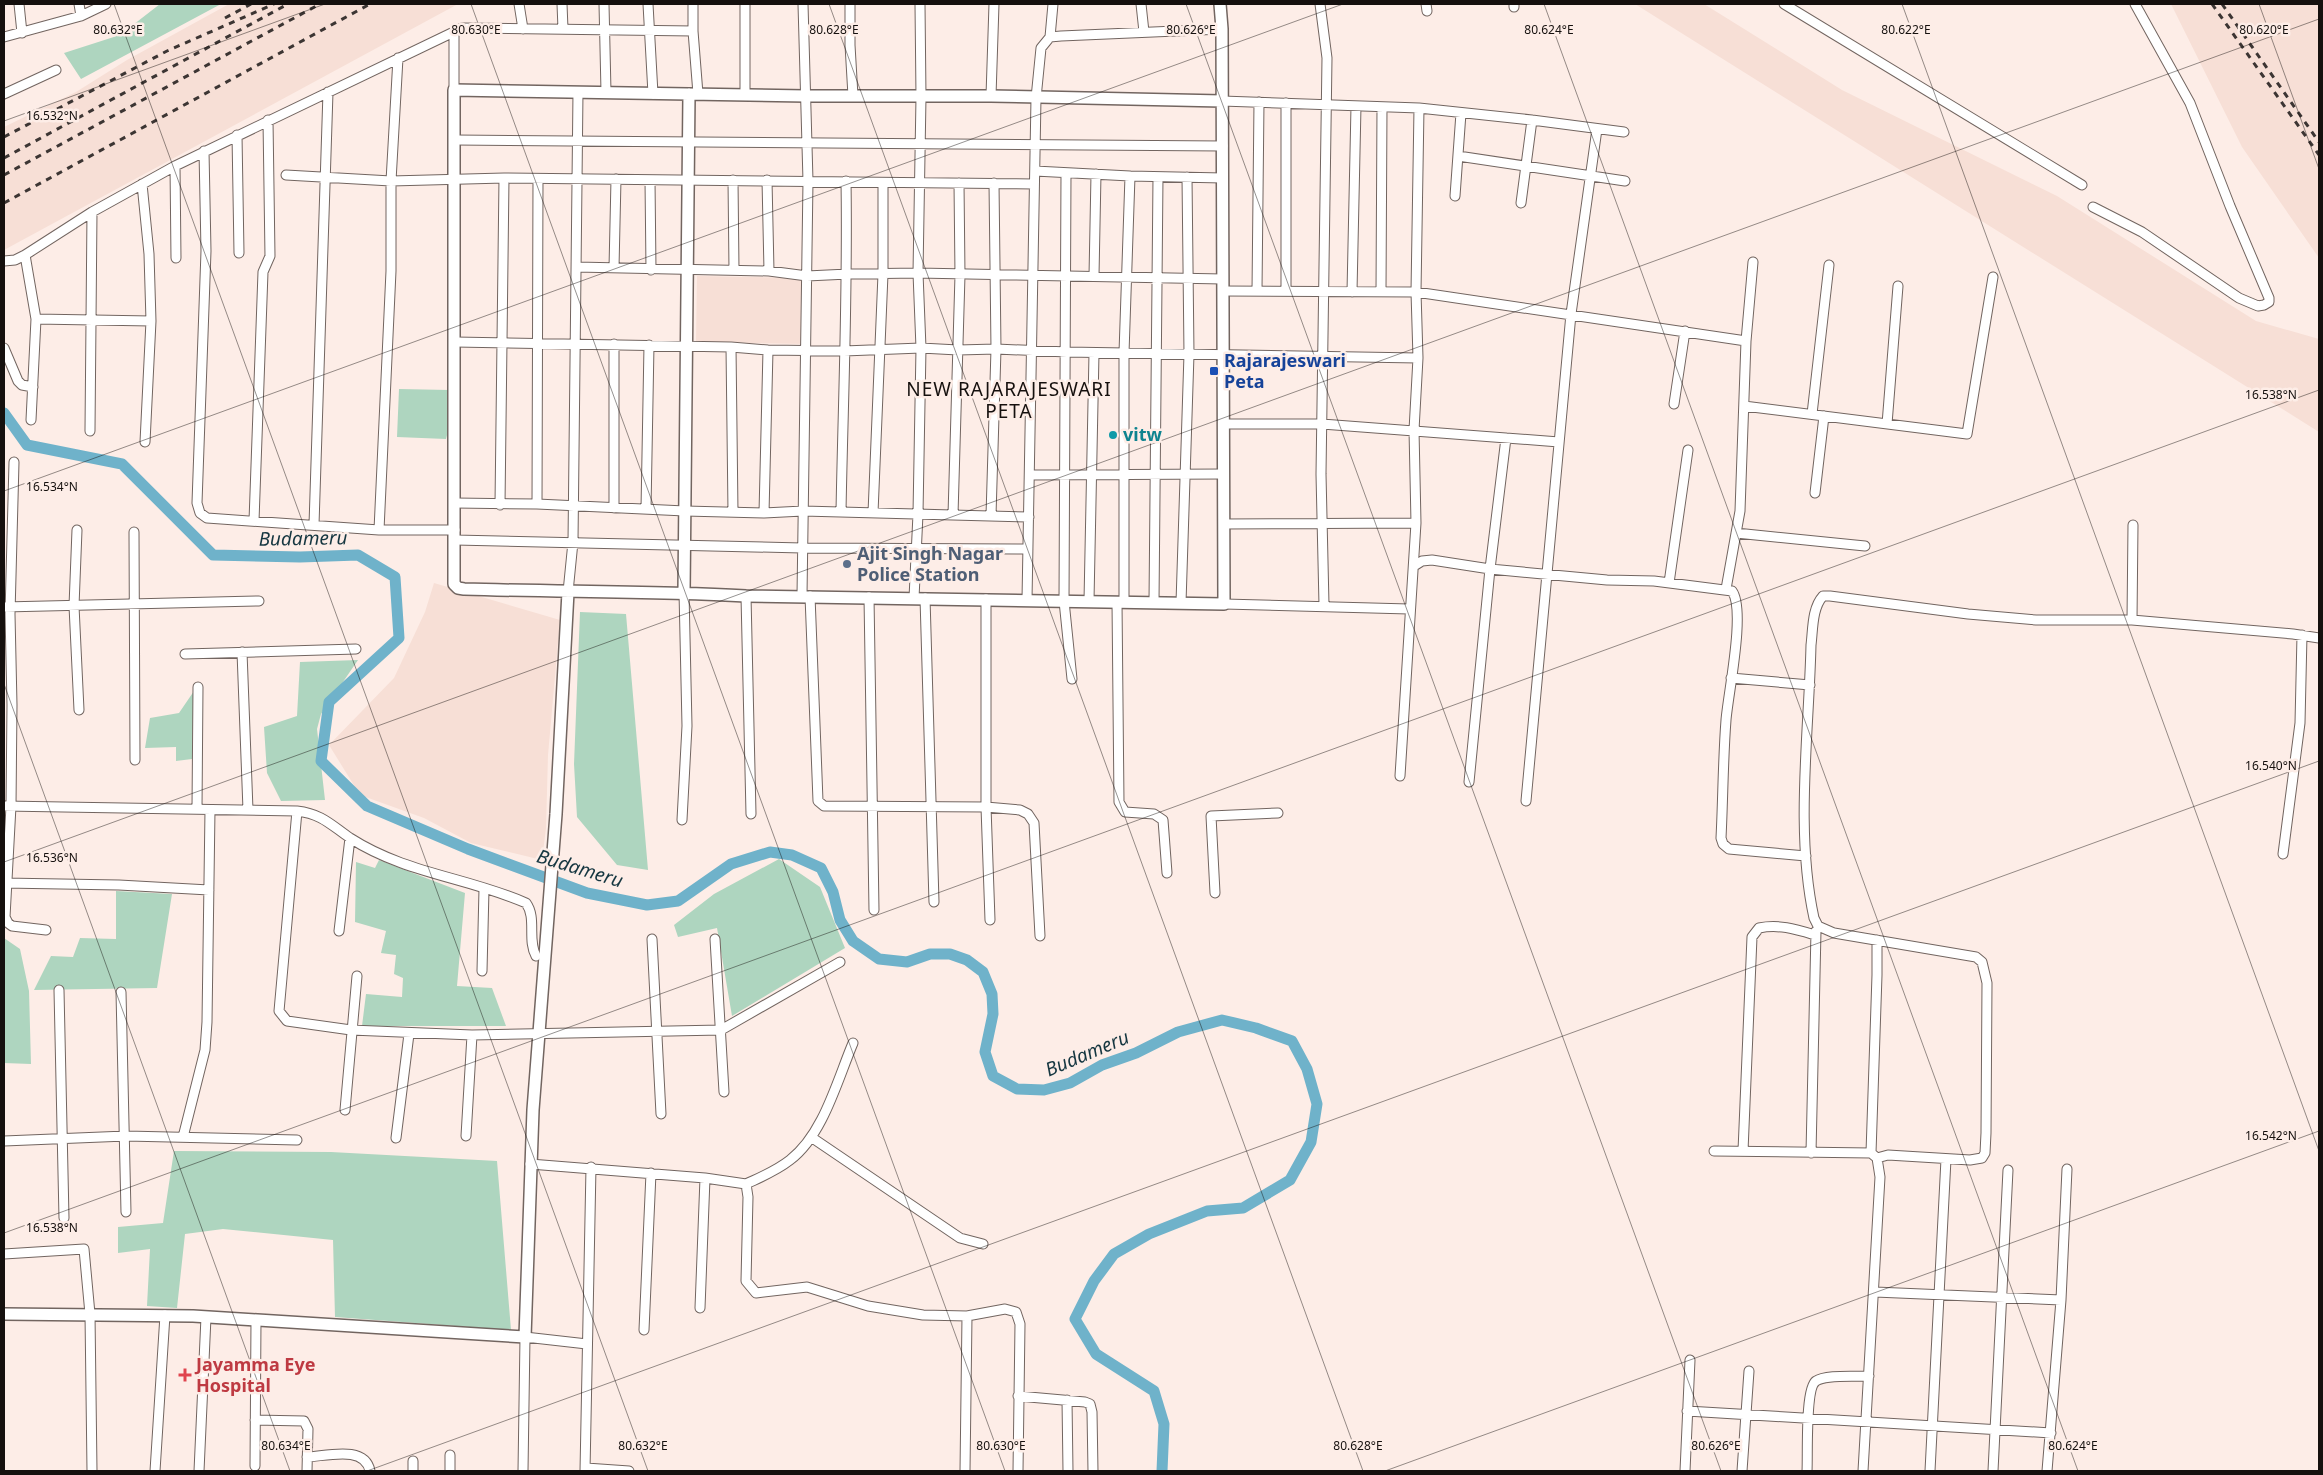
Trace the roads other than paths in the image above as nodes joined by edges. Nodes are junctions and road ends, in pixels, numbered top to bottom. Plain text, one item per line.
1 (19, 4) edge
2 (79, 4) edge
3 (106, 4) edge
4 (519, 4) edge
5 (562, 4) edge
6 (604, 4) edge
7 (648, 4) edge
8 (693, 4) edge
9 (745, 4) edge
10 (803, 4) edge
11 (850, 4) edge
12 (920, 4) edge
13 (994, 4) edge
14 (1053, 4) edge
15 (1141, 4) edge
16 (1220, 4) edge
17 (1320, 4) edge
18 (1784, 4) edge
19 (2135, 4) edge
20 (81, 16) junction
21 (523, 29) junction
22 (563, 29) junction
23 (1222, 29) junction
24 (649, 30) junction
25 (604, 31) junction
26 (693, 31) junction
27 (454, 32) junction
28 (1144, 32) junction
29 (22, 33) junction
30 (1050, 37) junction
31 (4, 38) edge
32 (398, 58) junction
33 (56, 70) dead end
34 (454, 90) junction
35 (328, 92) junction
36 (578, 92) junction
37 (606, 92) junction
38 (4, 94) edge
39 (653, 94) junction
40 (694, 94) junction
41 (745, 95) junction
42 (806, 96) junction
43 (853, 96) junction
44 (991, 96) junction
45 (921, 97) junction
46 (1036, 98) junction
47 (1222, 101) junction
48 (1258, 102) junction
49 (1286, 103) junction
50 (1326, 105) junction
51 (1356, 106) junction
52 (1382, 107) junction
53 (1419, 108) junction
54 (1461, 112) junction
55 (268, 120) junction
56 (1532, 120) junction
57 (1597, 128) junction
58 (1624, 132) dead end
59 (237, 135) junction
60 (455, 140) junction
61 (578, 140) junction
62 (688, 142) junction
63 (808, 144) junction
64 (920, 144) junction
65 (1035, 145) junction
66 (1222, 146) junction
67 (204, 151) junction
68 (1458, 156) junction
69 (175, 166) junction
70 (1526, 167) junction
71 (1035, 171) junction
72 (1066, 172) junction
73 (1096, 174) junction
74 (286, 176) dead end
75 (1130, 176) junction
76 (1591, 176) junction
77 (1158, 177) junction
78 (1187, 177) junction
79 (324, 178) junction
80 (454, 178) junction
81 (504, 178) junction
82 (577, 178) junction
83 (1223, 178) junction
84 (538, 179) junction
85 (616, 179) junction
86 (650, 180) junction
87 (687, 180) junction
88 (733, 180) junction
89 (767, 180) junction
90 (846, 180) junction
91 (391, 181) junction
92 (808, 181) junction
93 (920, 181) junction
94 (1625, 181) dead end
95 (883, 183) junction
96 (959, 183) junction
97 (142, 184) junction
98 (994, 184) junction
99 (1034, 184) junction
100 (2082, 185) dead end
101 (1454, 196) dead end
102 (1521, 203) dead end
103 (2093, 207) dead end
104 (92, 212) junction
105 (239, 253) dead end
106 (25, 255) junction
107 (176, 258) dead end
108 (4, 261) edge
109 (1753, 262) dead end
110 (1829, 265) dead end
111 (576, 267) junction
112 (614, 268) junction
113 (687, 269) junction
114 (651, 270) junction
115 (734, 270) junction
116 (769, 271) junction
117 (918, 273) junction
118 (848, 274) junction
119 (883, 274) junction
120 (960, 275) junction
121 (996, 275) junction
122 (1033, 275) junction
123 (807, 276) junction
124 (1065, 276) junction
125 (1094, 276) junction
126 (1158, 276) junction
127 (1126, 277) junction
128 (1993, 277) dead end
129 (1187, 278) junction
130 (1223, 279) junction
131 (1898, 286) dead end
132 (1223, 291) junction
133 (1257, 291) junction
134 (1286, 291) junction
135 (1325, 292) junction
136 (1352, 292) junction
137 (1382, 292) junction
138 (1416, 292) junction
139 (1571, 314) junction
140 (36, 319) junction
141 (92, 320) junction
142 (151, 322) junction
143 (1685, 332) junction
144 (1746, 341) junction
145 (455, 342) junction
146 (502, 342) junction
147 (537, 342) junction
148 (575, 343) junction
149 (614, 344) junction
150 (649, 345) junction
151 (687, 346) junction
152 (731, 347) junction
153 (4, 348) edge
154 (921, 348) junction
155 (996, 349) junction
156 (768, 350) junction
157 (880, 350) junction
158 (958, 350) junction
159 (807, 351) junction
160 (844, 351) junction
161 (1032, 351) junction
162 (1067, 352) junction
163 (1094, 353) junction
164 (1124, 353) junction
165 (1158, 354) junction
166 (1188, 354) junction
167 (1224, 355) junction
168 (1324, 357) junction
169 (1418, 358) junction
170 (33, 387) junction
171 (1674, 404) dead end
172 (1744, 406) junction
173 (1812, 414) junction
174 (1824, 416) junction
175 (32, 420) dead end
176 (1224, 424) junction
177 (1322, 424) junction
178 (1887, 424) junction
179 (1414, 430) junction
180 (90, 431) dead end
181 (1506, 438) junction
182 (145, 442) dead end
183 (1560, 442) junction
184 (1688, 450) dead end
185 (14, 462) dead end
186 (1224, 474) junction
187 (1030, 475) junction
188 (1064, 475) junction
189 (1092, 475) junction
190 (1123, 475) junction
191 (1154, 475) junction
192 (1184, 476) junction
193 (1815, 493) dead end
194 (455, 503) junction
195 (500, 504) junction
196 (536, 504) junction
197 (573, 506) junction
198 (614, 508) junction
199 (646, 509) junction
200 (685, 511) junction
201 (733, 512) junction
202 (803, 512) junction
203 (841, 512) junction
204 (764, 513) junction
205 (873, 513) junction
206 (918, 514) junction
207 (953, 515) junction
208 (991, 516) junction
209 (1029, 517) junction
210 (254, 521) junction
211 (1416, 523) junction
212 (1224, 524) junction
213 (1322, 524) junction
214 (314, 525) junction
215 (2134, 525) dead end
216 (77, 530) dead end
217 (379, 530) junction
218 (134, 532) dead end
219 (1736, 533) junction
220 (455, 535) junction
221 (573, 542) junction
222 (684, 545) junction
223 (1865, 546) dead end
224 (802, 548) junction
225 (917, 549) junction
226 (1028, 549) junction
227 (1414, 566) junction
228 (1490, 569) junction
229 (1547, 574) junction
230 (1669, 583) junction
231 (1726, 589) junction
232 (568, 592) junction
233 (684, 592) junction
234 (746, 596) junction
235 (806, 596) junction
236 (869, 598) junction
237 (919, 598) junction
238 (986, 600) junction
239 (1028, 600) junction
240 (259, 601) dead end
241 (1064, 601) junction
242 (1089, 601) junction
243 (1121, 602) junction
244 (1154, 602) junction
245 (1181, 603) junction
246 (134, 604) junction
247 (1224, 604) junction
248 (1324, 605) junction
249 (74, 606) junction
250 (7, 607) edge
251 (1409, 608) junction
252 (2132, 620) junction
253 (2302, 635) junction
254 (2319, 638) edge
255 (356, 649) dead end
256 (242, 652) junction
257 (185, 654) dead end
258 (1731, 678) junction
259 (1072, 679) dead end
260 (1810, 685) junction
261 (198, 687) dead end
262 (79, 710) dead end
263 (134, 760) dead end
264 (1400, 776) dead end
265 (1470, 782) dead end
266 (1526, 801) dead end
267 (8, 806) edge
268 (873, 806) junction
269 (931, 806) junction
270 (986, 806) junction
271 (197, 809) junction
272 (210, 810) junction
273 (248, 810) junction
274 (297, 811) junction
275 (1278, 813) dead end
276 (751, 814) dead end
277 (682, 820) dead end
278 (350, 838) junction
279 (2283, 854) dead end
280 (1806, 856) junction
281 (1167, 873) dead end
282 (6, 883) edge
283 (484, 889) junction
284 (209, 890) junction
285 (1215, 893) dead end
286 (934, 902) dead end
287 (874, 910) dead end
288 (990, 920) dead end
289 (46, 930) dead end
290 (338, 930) dead end
291 (1817, 930) junction
292 (1040, 936) dead end
293 (715, 938) dead end
294 (652, 939) dead end
295 (1876, 940) junction
296 (541, 955) junction
297 (840, 962) dead end
298 (482, 971) dead end
299 (357, 976) dead end
300 (59, 990) dead end
301 (121, 992) dead end
302 (351, 1030) junction
303 (721, 1030) junction
304 (655, 1031) junction
305 (409, 1034) junction
306 (539, 1034) junction
307 (472, 1035) junction
308 (853, 1043) dead end
309 (724, 1092) dead end
310 (345, 1110) dead end
311 (661, 1114) dead end
312 (126, 1136) junction
313 (466, 1136) dead end
314 (182, 1137) junction
315 (396, 1138) dead end
316 (811, 1138) junction
317 (61, 1139) junction
318 (297, 1140) dead end
319 (4, 1141) edge
320 (1714, 1151) dead end
321 (1742, 1151) junction
322 (1811, 1153) junction
323 (1874, 1156) junction
324 (1946, 1158) junction
325 (530, 1164) junction
326 (591, 1167) junction
327 (2067, 1169) dead end
328 (2008, 1170) dead end
329 (651, 1173) junction
330 (705, 1178) junction
331 (746, 1184) junction
332 (126, 1212) dead end
333 (64, 1218) dead end
334 (983, 1244) dead end
335 (4, 1254) edge
336 (1875, 1292) junction
337 (1940, 1294) junction
338 (2001, 1296) junction
339 (2061, 1300) junction
340 (700, 1308) dead end
341 (4, 1314) edge
342 (90, 1314) junction
343 (165, 1315) junction
344 (967, 1316) junction
345 (206, 1317) junction
346 (256, 1320) junction
347 (644, 1330) dead end
348 (525, 1337) junction
349 (588, 1344) junction
350 (1690, 1360) dead end
351 (1749, 1371) dead end
352 (1869, 1376) junction
353 (1018, 1396) junction
354 (1067, 1400) junction
355 (1687, 1411) junction
356 (1745, 1416) junction
357 (255, 1420) junction
358 (1809, 1420) junction
359 (1866, 1422) junction
360 (1932, 1426) junction
361 (1996, 1430) junction
362 (2051, 1433) junction
363 (450, 1455) dead end
364 (307, 1457) junction
365 (414, 1461) dead end
366 (255, 1466) dead end
367 (586, 1470) edge
368 (92, 1471) edge
369 (155, 1471) edge
370 (199, 1471) edge
371 (307, 1471) edge
372 (370, 1471) edge
373 (413, 1471) edge
374 (450, 1471) edge
375 (523, 1471) edge
376 (629, 1471) edge
377 (965, 1471) edge
378 (1018, 1471) edge
379 (1068, 1471) edge
380 (1093, 1471) edge
381 (1684, 1471) edge
382 (1742, 1471) edge
383 (1807, 1471) edge
384 (1863, 1471) edge
385 (1930, 1471) edge
386 (1993, 1471) edge
387 (2047, 1471) edge

1 - 29 street
2 - 20 street
3 - 20 street
4 - 21 street
5 - 22 street
6 - 25 street
7 - 24 street
8 - 26 street
9 - 41 street
10 - 42 street
11 - 43 street
12 - 45 street
13 - 44 street
14 - 30 street
15 - 28 street
16 - 23 street
17 - 50 street
18 - 100 street
19 - 103 street
20 - 29 street
21 - 22 street
21 - 27 street
22 - 25 street
23 - 28 street
23 - 47 street
24 - 25 street
24 - 26 street
24 - 39 street
25 - 37 street
26 - 40 street
27 - 32 street
27 - 34 street
28 - 30 street
29 - 31 street
30 - 46 street
32 - 35 street
32 - 91 street
33 - 38 street
34 - 36 street
34 - 60 street
35 - 55 street
35 - 79 street
36 - 37 street
36 - 61 street
37 - 39 street
39 - 40 street
40 - 41 street
40 - 62 street
41 - 42 street
42 - 43 street
42 - 63 street
43 - 45 street
44 - 45 street
44 - 46 street
45 - 64 street
46 - 47 street
46 - 65 street
47 - 48 street
47 - 66 street
48 - 49 street
48 - 133 street
49 - 50 street
49 - 134 street
50 - 51 street
50 - 135 street
51 - 52 street
51 - 136 street
52 - 53 street
52 - 137 street
53 - 54 street
53 - 138 street
54 - 56 street
54 - 68 street
55 - 59 street
55 - 210 street
56 - 57 street
56 - 70 street
57 - 58 street
57 - 76 street
59 - 67 street
59 - 105 street
60 - 61 street
60 - 80 street
61 - 62 street
61 - 82 street
62 - 63 street
62 - 87 street
63 - 64 street
63 - 92 street
64 - 65 street
64 - 93 street
65 - 66 street
65 - 71 street
66 - 83 street
67 - 69 street
67 - 210 street
68 - 70 street
68 - 101 street
69 - 97 street
69 - 107 street
70 - 76 street
70 - 102 street
71 - 72 street
71 - 99 street
72 - 73 street
72 - 124 street
73 - 75 street
73 - 125 street
74 - 79 street
75 - 77 street
75 - 127 street
76 - 94 street
76 - 139 street
77 - 78 street
77 - 126 street
78 - 83 street
78 - 129 street
79 - 91 street
79 - 214 street
80 - 81 street
80 - 91 street
80 - 145 street
81 - 84 street
81 - 146 street
82 - 84 street
82 - 85 street
82 - 111 street
83 - 130 street
84 - 147 street
85 - 86 street
85 - 112 street
86 - 87 street
86 - 114 street
87 - 88 street
87 - 113 street
88 - 89 street
88 - 115 street
89 - 92 street
89 - 116 street
90 - 92 street
90 - 95 street
90 - 118 street
91 - 217 street
92 - 123 street
93 - 95 street
93 - 96 street
93 - 117 street
95 - 119 street
96 - 98 street
96 - 120 street
97 - 104 street
97 - 142 street
98 - 99 street
98 - 121 street
99 - 122 street
104 - 106 street
104 - 141 street
106 - 108 street
106 - 140 street
109 - 144 street
110 - 173 street
111 - 112 street
111 - 148 street
112 - 114 street
113 - 114 street
113 - 115 street
113 - 151 street
115 - 116 street
116 - 123 street
117 - 119 street
117 - 120 street
117 - 154 street
118 - 119 street
118 - 123 street
118 - 160 street
119 - 157 street
120 - 121 street
120 - 158 street
121 - 122 street
121 - 155 street
122 - 124 street
122 - 161 street
123 - 159 street
124 - 125 street
124 - 162 street
125 - 127 street
126 - 127 street
126 - 129 street
126 - 165 street
127 - 164 street
128 - 178 street
129 - 130 street
129 - 166 street
130 - 132 street
131 - 178 street
132 - 133 street
132 - 167 street
133 - 134 street
134 - 135 street
135 - 136 street
135 - 168 street
136 - 137 street
137 - 138 street
138 - 139 street
138 - 169 street
139 - 143 street
139 - 183 street
140 - 141 street
140 - 170 street
141 - 142 street
141 - 180 street
142 - 182 street
143 - 144 street
143 - 171 street
144 - 172 street
145 - 146 street
145 - 194 street
146 - 147 street
146 - 195 street
147 - 148 street
147 - 196 street
148 - 149 street
148 - 197 street
149 - 150 street
149 - 198 street
150 - 151 street
150 - 199 street
151 - 152 street
151 - 200 street
152 - 156 street
152 - 201 street
153 - 170 street
154 - 157 street
154 - 158 street
154 - 206 street
155 - 158 street
155 - 161 street
155 - 208 street
156 - 159 street
156 - 204 street
157 - 160 street
157 - 205 street
158 - 207 street
159 - 160 street
159 - 202 street
160 - 203 street
161 - 162 street
161 - 187 street
162 - 163 street
162 - 188 street
163 - 164 street
163 - 189 street
164 - 165 street
164 - 190 street
165 - 166 street
165 - 191 street
166 - 167 street
166 - 192 street
167 - 168 street
167 - 176 street
168 - 169 street
168 - 177 street
169 - 179 street
170 - 175 street
172 - 173 street
172 - 219 street
173 - 174 street
174 - 178 street
174 - 193 street
176 - 177 street
176 - 186 street
177 - 179 street
177 - 213 street
179 - 181 street
179 - 211 street
181 - 183 street
181 - 228 street
183 - 229 street
184 - 230 street
185 - 250 street
186 - 192 street
186 - 212 street
187 - 188 street
187 - 209 street
188 - 189 street
188 - 241 street
189 - 190 street
189 - 242 street
190 - 191 street
190 - 243 street
191 - 192 street
191 - 244 street
192 - 245 street
194 - 195 street
194 - 220 street
195 - 196 street
196 - 197 street
197 - 198 street
197 - 221 street
198 - 199 street
199 - 200 street
200 - 201 street
200 - 222 street
201 - 204 street
202 - 203 street
202 - 204 street
202 - 224 street
203 - 205 street
205 - 206 street
206 - 207 street
206 - 225 street
207 - 208 street
208 - 209 street
209 - 226 street
210 - 214 street
211 - 213 street
211 - 227 street
212 - 213 street
212 - 247 street
213 - 248 street
214 - 217 street
215 - 252 street
216 - 249 street
217 - 220 street
218 - 246 street
219 - 223 street
219 - 231 street
220 - 221 street
220 - 232 street
221 - 222 street
221 - 232 street
222 - 224 street
222 - 233 street
224 - 225 street
224 - 235 street
225 - 226 street
225 - 237 street
226 - 239 street
227 - 228 street
227 - 251 street
228 - 229 street
228 - 265 street
229 - 230 street
229 - 266 street
230 - 231 street
231 - 258 street
232 - 233 street
232 - 296 street
233 - 234 street
233 - 277 street
234 - 235 street
234 - 276 street
235 - 236 street
235 - 268 street
236 - 237 street
236 - 268 street
237 - 238 street
237 - 269 street
238 - 239 street
238 - 270 street
239 - 241 street
240 - 246 street
241 - 242 street
241 - 259 street
242 - 243 street
243 - 244 street
243 - 281 street
244 - 245 street
245 - 247 street
246 - 249 street
246 - 263 street
247 - 248 street
248 - 251 street
249 - 250 street
249 - 262 street
250 - 267 street
251 - 264 street
252 - 253 street
252 - 260 street
253 - 254 street
253 - 279 street
255 - 256 street
256 - 257 street
256 - 273 street
258 - 260 street
258 - 280 street
260 - 280 street
261 - 271 street
267 - 271 street
267 - 282 street
268 - 269 street
268 - 287 street
269 - 270 street
269 - 286 street
270 - 288 street
270 - 292 street
271 - 272 street
272 - 273 street
272 - 284 street
273 - 274 street
274 - 278 street
274 - 302 street
275 - 285 street
278 - 283 street
278 - 290 street
280 - 291 street
282 - 284 street
282 - 289 street
283 - 296 street
283 - 298 street
284 - 314 street
291 - 295 street
291 - 321 street
291 - 322 street
293 - 303 street
294 - 304 street
295 - 323 street
295 - 324 street
296 - 306 street
297 - 303 street
299 - 302 street
300 - 317 street
301 - 312 street
302 - 305 street
302 - 310 street
303 - 304 street
303 - 309 street
304 - 306 street
304 - 311 street
305 - 307 street
305 - 315 street
306 - 307 street
306 - 325 street
307 - 313 street
308 - 316 street
312 - 314 street
312 - 317 street
312 - 332 street
314 - 318 street
316 - 331 street
316 - 334 street
317 - 319 street
317 - 333 street
320 - 321 street
321 - 322 street
322 - 323 street
323 - 324 street
323 - 336 street
324 - 337 street
325 - 326 street
325 - 348 street
326 - 329 street
326 - 349 street
327 - 339 street
328 - 338 street
329 - 330 street
329 - 347 street
330 - 331 street
330 - 340 street
331 - 344 street
335 - 342 street
336 - 337 street
336 - 352 street
337 - 338 street
337 - 360 street
338 - 339 street
338 - 361 street
339 - 362 street
341 - 342 street
342 - 343 street
342 - 368 street
343 - 345 street
343 - 369 street
344 - 353 street
344 - 377 street
345 - 346 street
345 - 370 street
346 - 348 street
346 - 357 street
348 - 349 street
348 - 375 street
349 - 367 street
350 - 355 street
351 - 356 street
352 - 358 street
352 - 359 street
353 - 354 street
353 - 378 street
354 - 379 street
354 - 380 street
355 - 356 street
355 - 381 street
356 - 358 street
356 - 382 street
357 - 364 street
357 - 366 street
358 - 359 street
358 - 383 street
359 - 360 street
359 - 384 street
360 - 361 street
360 - 385 street
361 - 362 street
361 - 386 street
362 - 387 street
363 - 374 street
364 - 371 street
364 - 372 street
365 - 373 street
367 - 376 street

